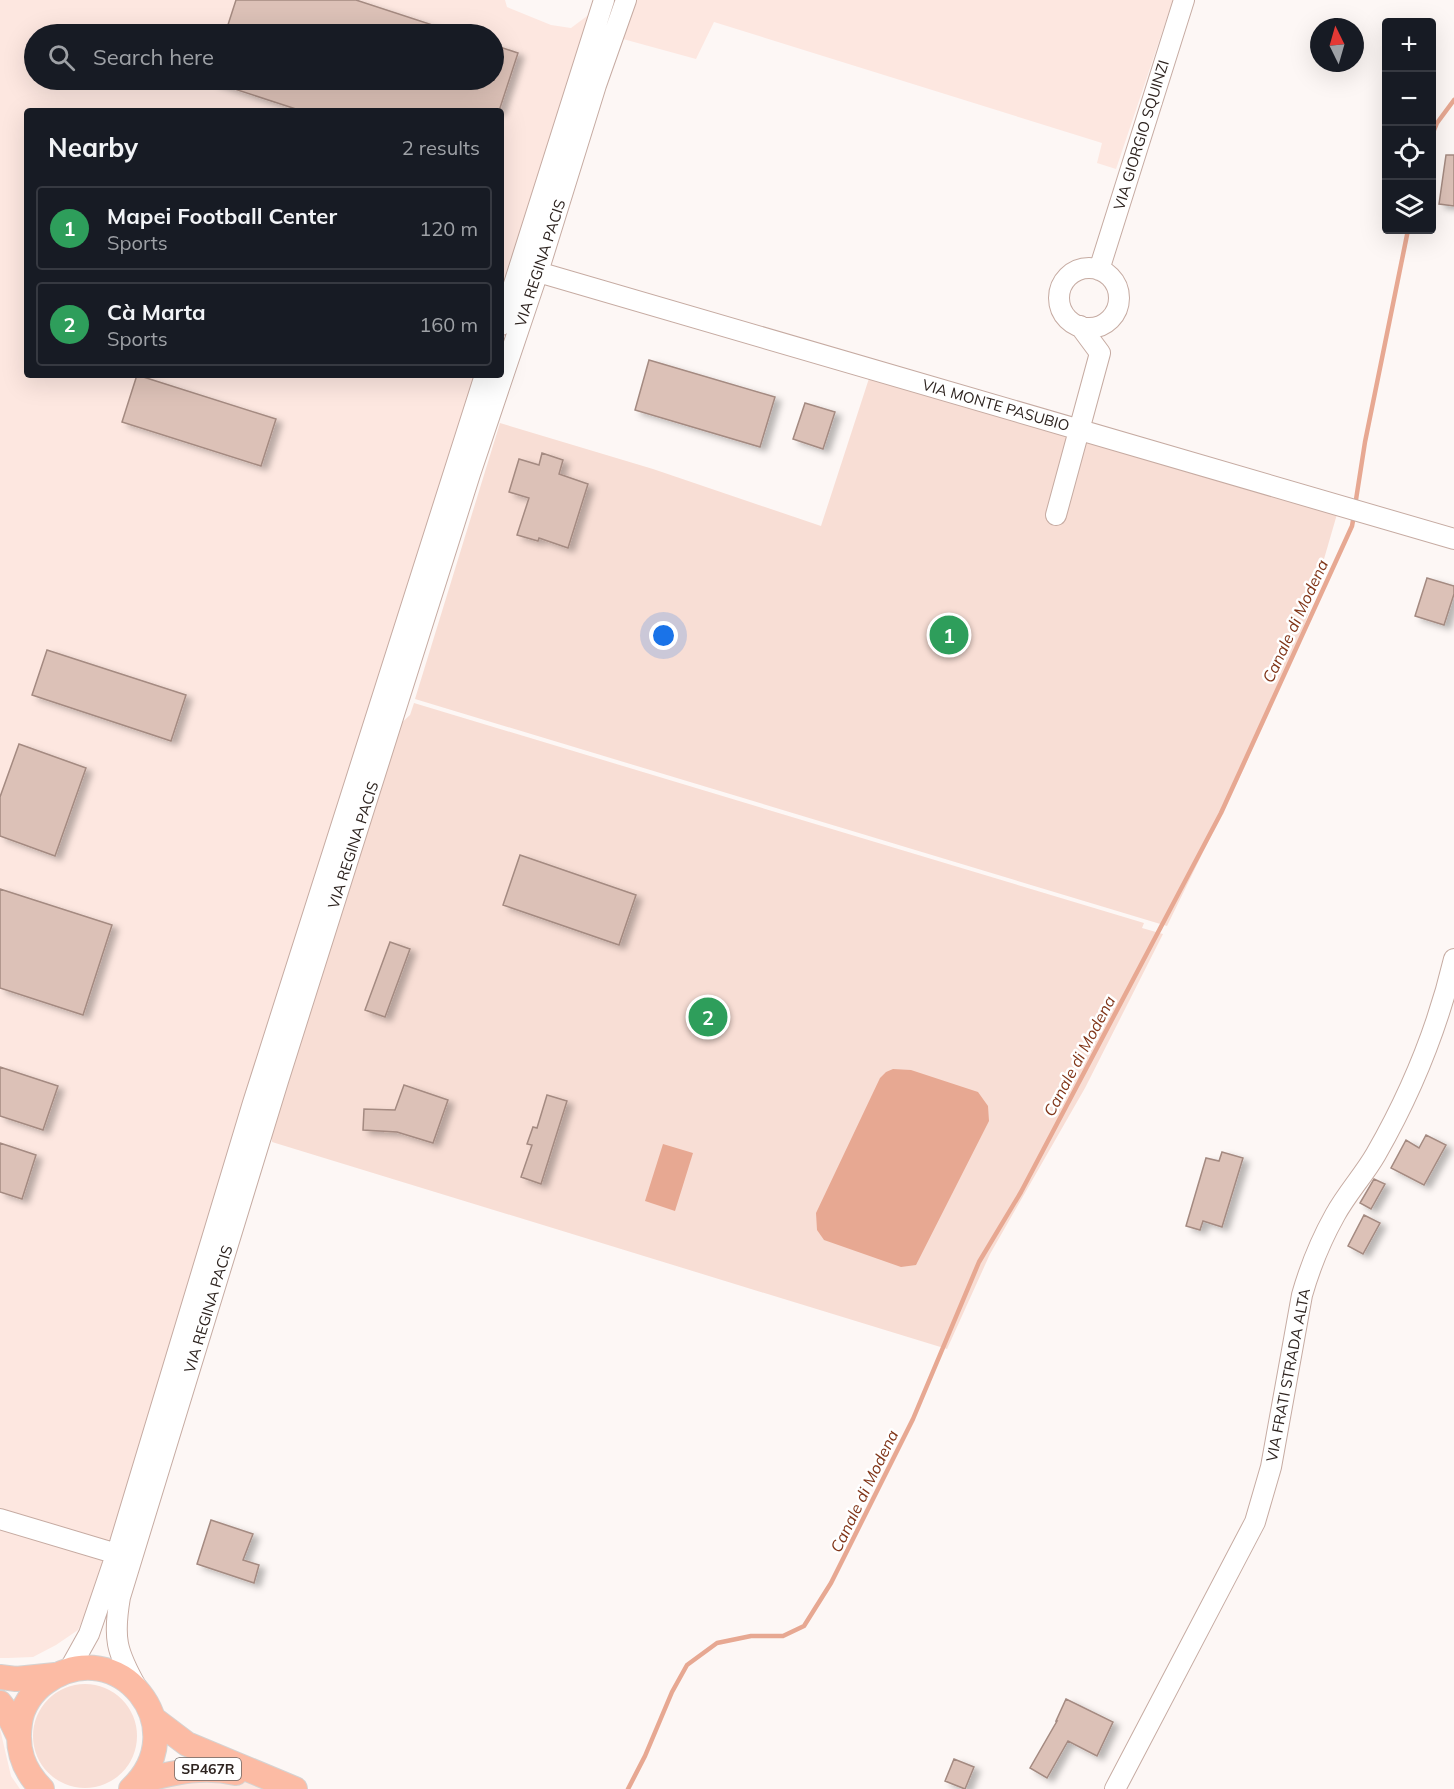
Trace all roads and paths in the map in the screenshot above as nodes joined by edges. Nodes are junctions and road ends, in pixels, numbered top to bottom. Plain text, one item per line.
1 (604, 0) edge
2 (626, 0) edge
3 (1184, 0) edge
4 (1099, 270) junction
5 (538, 272) junction
6 (504, 316) edge
7 (1080, 326) junction
8 (504, 375) edge
9 (484, 378) edge
10 (503, 378) edge
11 (1079, 429) junction
12 (1056, 514) dead end
13 (1454, 539) edge
14 (395, 655) junction
15 (360, 822) junction
16 (1454, 959) edge
17 (0, 1519) edge
18 (117, 1554) junction
19 (120, 1597) junction
20 (62, 1673) junction
21 (0, 1677) edge
22 (140, 1693) junction
23 (0, 1703) edge
24 (154, 1719) junction
25 (18, 1735) junction
26 (136, 1785) edge
27 (37, 1786) edge
28 (286, 1786) edge
29 (1115, 1789) edge

1 - 6 street, VIA REGINA PACIS
2 - 5 street, VIA REGINA PACIS
3 - 4 street, VIA GIORGIO SQUINZI
4 - 7 street
4 - 7 street
5 - 8 street, VIA REGINA PACIS
5 - 11 street, VIA MONTE PASUBIO
7 - 11 street
9 - 14 street, VIA REGINA PACIS
10 - 15 street, VIA REGINA PACIS
11 - 12 street
11 - 13 street, VIA MONTE PASUBIO
14 - 15 street
14 - 18 street, VIA REGINA PACIS
15 - 19 street, VIA REGINA PACIS
16 - 29 street, VIA FRATI STRADA ALTA
17 - 18 street
18 - 19 street
18 - 20 street, VIA REGINA PACIS
19 - 22 street, VIA REGINA PACIS
20 - 21 main road
20 - 22 main road
20 - 25 main road
22 - 24 main road
23 - 25 main road
24 - 26 main road
24 - 28 main road, SP467R
25 - 27 main road
26 - 28 main road, SP467R

